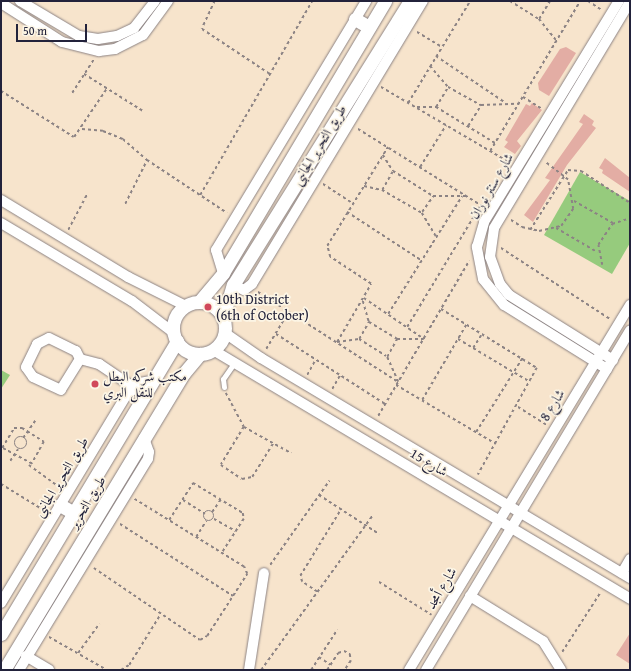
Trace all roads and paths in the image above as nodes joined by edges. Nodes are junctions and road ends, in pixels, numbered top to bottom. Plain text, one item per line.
1 (20, 1) edge
2 (155, 1) edge
3 (168, 1) edge
4 (215, 1) edge
5 (312, 1) edge
6 (366, 1) edge
7 (385, 1) edge
8 (410, 1) edge
9 (423, 1) edge
10 (470, 1) edge
11 (510, 1) edge
12 (550, 1) edge
13 (580, 1) edge
14 (588, 1) edge
15 (619, 1) edge
16 (630, 2) edge
17 (1, 3) edge
18 (610, 15) junction
19 (355, 19) junction
20 (539, 19) junction
21 (408, 27) junction
22 (369, 28) junction
23 (557, 41) junction
24 (442, 47) junction
25 (99, 51) junction
26 (436, 56) junction
27 (430, 66) junction
28 (84, 74) junction
29 (270, 74) junction
30 (373, 83) junction
31 (448, 87) junction
32 (106, 88) junction
33 (1, 91) edge
34 (72, 93) dead end
35 (523, 97) junction
36 (355, 102) junction
37 (408, 103) junction
38 (507, 104) junction
39 (519, 104) junction
40 (481, 105) junction
41 (415, 107) junction
42 (436, 108) junction
43 (142, 111) dead end
44 (550, 114) junction
45 (348, 123) junction
46 (446, 125) junction
47 (467, 126) junction
48 (82, 129) junction
49 (495, 143) junction
50 (388, 147) junction
51 (490, 151) junction
52 (383, 155) junction
53 (536, 157) junction
54 (147, 160) junction
55 (420, 167) junction
56 (517, 167) junction
57 (393, 171) junction
58 (564, 174) junction
59 (315, 178) junction
60 (364, 186) junction
61 (382, 190) junction
62 (87, 195) dead end
63 (200, 195) junction
64 (433, 196) junction
65 (462, 196) junction
66 (466, 196) junction
67 (1, 200) edge
68 (574, 201) junction
69 (353, 203) junction
70 (630, 203) edge
71 (125, 204) dead end
72 (481, 205) junction
73 (490, 211) junction
74 (347, 212) junction
75 (422, 213) junction
76 (503, 214) junction
77 (236, 218) junction
78 (630, 218) edge
79 (1, 223) edge
80 (613, 224) junction
81 (556, 228) junction
82 (530, 230) junction
83 (437, 236) junction
84 (64, 238) junction
85 (491, 242) junction
86 (477, 247) junction
87 (598, 252) junction
88 (422, 260) junction
89 (602, 265) dead end
90 (223, 273) junction
91 (233, 285) junction
92 (249, 287) junction
93 (363, 299) junction
94 (199, 302) junction
95 (630, 305) edge
96 (186, 306) junction
97 (441, 309) junction
98 (289, 311) junction
99 (388, 314) junction
100 (223, 317) junction
101 (369, 322) junction
102 (466, 325) junction
103 (618, 325) junction
104 (407, 327) junction
105 (630, 331) edge
106 (225, 333) junction
107 (276, 334) junction
108 (481, 335) junction
109 (175, 337) junction
110 (424, 338) junction
111 (359, 339) junction
112 (397, 339) junction
113 (458, 339) junction
114 (338, 342) junction
115 (473, 348) junction
116 (206, 352) junction
117 (600, 353) junction
118 (387, 357) junction
119 (523, 357) junction
120 (261, 358) junction
121 (80, 359) junction
122 (316, 359) junction
123 (613, 360) junction
124 (234, 362) junction
125 (595, 362) junction
126 (607, 369) junction
127 (514, 373) junction
128 (340, 375) junction
129 (155, 380) junction
130 (398, 382) junction
131 (531, 382) junction
132 (302, 383) junction
133 (396, 386) junction
134 (133, 387) junction
135 (224, 388) joint
136 (326, 397) junction
137 (422, 400) junction
138 (386, 404) junction
139 (517, 407) junction
140 (35, 421) dead end
141 (373, 425) junction
142 (244, 427) junction
143 (554, 430) junction
144 (28, 431) junction
145 (476, 432) junction
146 (23, 438) junction
147 (144, 438) junction
148 (273, 443) junction
149 (496, 444) junction
150 (18, 449) junction
151 (291, 453) dead end
152 (14, 456) junction
153 (10, 461) dead end
154 (29, 465) junction
155 (329, 481) dead end
156 (1, 484) edge
157 (473, 484) junction
158 (67, 493) junction
159 (126, 494) junction
160 (319, 495) junction
161 (221, 499) junction
162 (182, 500) junction
163 (60, 505) junction
164 (508, 505) junction
165 (341, 510) junction
166 (212, 512) junction
167 (520, 512) junction
168 (74, 513) junction
169 (205, 514) junction
170 (372, 516) dead end
171 (53, 517) junction
172 (110, 518) junction
173 (214, 519) junction
174 (169, 520) junction
175 (499, 520) junction
176 (206, 521) junction
177 (366, 525) junction
178 (511, 528) junction
179 (236, 531) junction
180 (379, 534) dead end
181 (196, 537) junction
182 (222, 553) junction
183 (630, 560) edge
184 (84, 561) junction
185 (264, 573) joint
186 (626, 575) edge
187 (379, 582) dead end
188 (605, 584) junction
189 (317, 592) junction
190 (233, 596) junction
191 (470, 596) junction
192 (630, 599) edge
193 (1, 603) edge
194 (160, 615) junction
195 (438, 619) junction
196 (99, 624) dead end
197 (337, 630) dead end
198 (41, 632) junction
199 (1, 634) edge
200 (78, 653) junction
201 (26, 656) junction
202 (319, 657) junction
203 (557, 660) junction
204 (331, 664) junction
205 (4, 670) edge
206 (19, 670) edge
207 (49, 670) edge
208 (107, 670) edge
209 (121, 670) edge
210 (249, 670) edge
211 (261, 670) edge
212 (310, 670) edge
213 (327, 670) edge
214 (345, 670) edge
215 (409, 670) edge
216 (426, 670) edge
217 (561, 670) edge

1 - 2 street
3 - 25 street
4 - 29 path
5 - 29 path
6 - 19 street
7 - 22 street
8 - 36 street
9 - 21 street, طريق التحرير الجانبى
10 - 24 path
11 - 20 path
12 - 20 path
13 - 23 path
14 - 18 path
15 - 18 street, شارع سنتر نوران
16 - 53 street, شارع سنتر نوران
17 - 25 street
18 - 44 street, شارع سنتر نوران
19 - 22 street
19 - 77 street
20 - 23 path
21 - 24 path
21 - 30 street, طريق التحرير الجانبى
22 - 90 street
23 - 35 path
24 - 26 path
25 - 28 path
26 - 27 path
26 - 38 path
27 - 31 path
27 - 37 path
28 - 32 path
28 - 34 path
29 - 63 path
30 - 36 street, طريق التحرير الجانبى
30 - 37 path
31 - 40 path
31 - 42 path
32 - 43 path
32 - 48 path
33 - 48 path
35 - 39 path
35 - 44 path
36 - 45 street, طريق التحرير الجانبى
36 - 91 street
37 - 41 path
38 - 39 path
38 - 40 path
39 - 49 path
40 - 47 path
41 - 42 path
41 - 46 path
42 - 47 path
44 - 56 street, شارع سنتر نوران
45 - 50 path
45 - 59 street, طريق التحرير الجانبى
46 - 51 path
46 - 55 path
47 - 49 path
48 - 54 path
49 - 51 path
50 - 52 path
50 - 55 path
51 - 56 path
52 - 57 path
52 - 60 path
53 - 58 path
53 - 76 street, شارع سنتر نوران
54 - 63 path
54 - 71 path
55 - 66 path
56 - 73 street, شارع سنتر نوران
57 - 61 path
57 - 64 path
58 - 68 path
58 - 70 path
58 - 82 path
59 - 69 path
59 - 92 street, طريق التحرير الجانبى
60 - 61 path
60 - 69 path
61 - 75 path
62 - 84 path
63 - 77 path
64 - 65 path
64 - 75 path
65 - 66 path
65 - 83 path
66 - 72 path
67 - 84 street
68 - 80 path
68 - 81 path
69 - 74 path
72 - 73 path
72 - 104 path
73 - 86 street, شارع سنتر نوران
74 - 88 path
74 - 93 path
75 - 83 path
76 - 82 path
76 - 85 street, شارع سنتر نوران
77 - 90 street
78 - 80 path
79 - 109 street
80 - 87 path
81 - 82 path
81 - 87 path
83 - 88 path
84 - 96 street
85 - 103 path
85 - 117 street, شارع سنتر نوران
86 - 97 path
86 - 125 street
87 - 89 path
88 - 99 path
90 - 94 street
91 - 92 street
91 - 100 street
92 - 98 path
93 - 99 path
93 - 101 path
93 - 114 path
94 - 96 street
94 - 100 street
95 - 103 street, شارع 8
96 - 109 street
97 - 102 path
97 - 110 path
98 - 107 path
98 - 114 path
99 - 104 path
100 - 106 street
101 - 111 path
101 - 112 path
102 - 108 path
102 - 113 path
103 - 117 street, شارع 8
104 - 110 path
105 - 123 street, شارع 8
106 - 116 street
106 - 120 street, شارع 15
107 - 120 path
107 - 122 path
108 - 115 path
108 - 119 path
109 - 116 street
109 - 129 street, طريق التحرير
110 - 112 path
110 - 130 path
111 - 114 path
111 - 118 path
112 - 118 path
113 - 115 path
113 - 137 path
114 - 130 path
115 - 127 path
116 - 124 street, شارع 15
116 - 147 street, طريق التحرير
117 - 123 street, شارع سنتر نوران
117 - 125 street, شارع 8
118 - 130 path
119 - 127 path
119 - 131 path
120 - 132 street, شارع 15
121 - 121 street
121 - 134 street
122 - 128 path
122 - 132 path
123 - 126 street, شارع 8
124 - 135 lane
124 - 175 street, شارع 15
125 - 126 street
125 - 143 street, شارع 8
126 - 167 street, شارع 8
127 - 131 path
127 - 145 path
128 - 136 path
128 - 138 path
129 - 134 street
129 - 168 street, طريق التحرير
130 - 133 path
131 - 139 path
132 - 136 street, شارع 15
133 - 137 path
133 - 138 path
134 - 158 street, طريق التحرير الجانبى
135 - 142 path
136 - 141 street, شارع 15
137 - 145 path
138 - 141 path
139 - 143 path
139 - 149 path
140 - 144 path
141 - 157 street, شارع 15
142 - 148 path
142 - 148 path
143 - 164 street, شارع 8
144 - 146 path
144 - 152 path
144 - 154 path
145 - 149 path
146 - 150 path
146 - 150 path
147 - 159 street
147 - 205 street, طريق التحرير
148 - 151 path
149 - 157 path
150 - 152 path
152 - 153 path
152 - 154 path
154 - 158 path
155 - 160 path
156 - 171 path
157 - 164 street, شارع 15
158 - 163 street, طريق التحرير الجانبى
159 - 172 street
159 - 174 path
160 - 165 path
160 - 185 path
161 - 162 path
161 - 166 path
161 - 179 path
162 - 169 path
162 - 174 path
163 - 168 street
163 - 171 street, طريق التحرير الجانبى
164 - 167 street, شارع 15
164 - 175 street, شارع 8
165 - 177 path
165 - 189 path
166 - 169 path
166 - 173 path
167 - 178 street, شارع 8
167 - 186 street, شارع 15
168 - 199 street, طريق التحرير
169 - 176 path
170 - 177 path
171 - 193 street, طريق التحرير الجانبى
172 - 184 street
172 - 190 path
173 - 176 path
173 - 179 path
174 - 181 path
175 - 178 street, شارع 15
175 - 195 street, شارع أمجد
176 - 181 path
177 - 180 path
177 - 189 path
178 - 188 street, شارع 15
178 - 191 street, شارع أمجد
179 - 182 path
181 - 182 path
182 - 190 path
183 - 186 street
184 - 194 path
184 - 198 street
185 - 210 street
187 - 195 path
188 - 192 street, شارع 15
188 - 203 path
189 - 211 path
190 - 194 path
191 - 203 street
191 - 216 street, شارع أمجد
194 - 209 path
195 - 215 street, شارع أمجد
196 - 200 path
197 - 202 path
198 - 200 path
198 - 201 street
200 - 208 path
201 - 206 street
201 - 207 street
202 - 204 path
202 - 212 path
203 - 217 street
204 - 213 path
204 - 214 path

